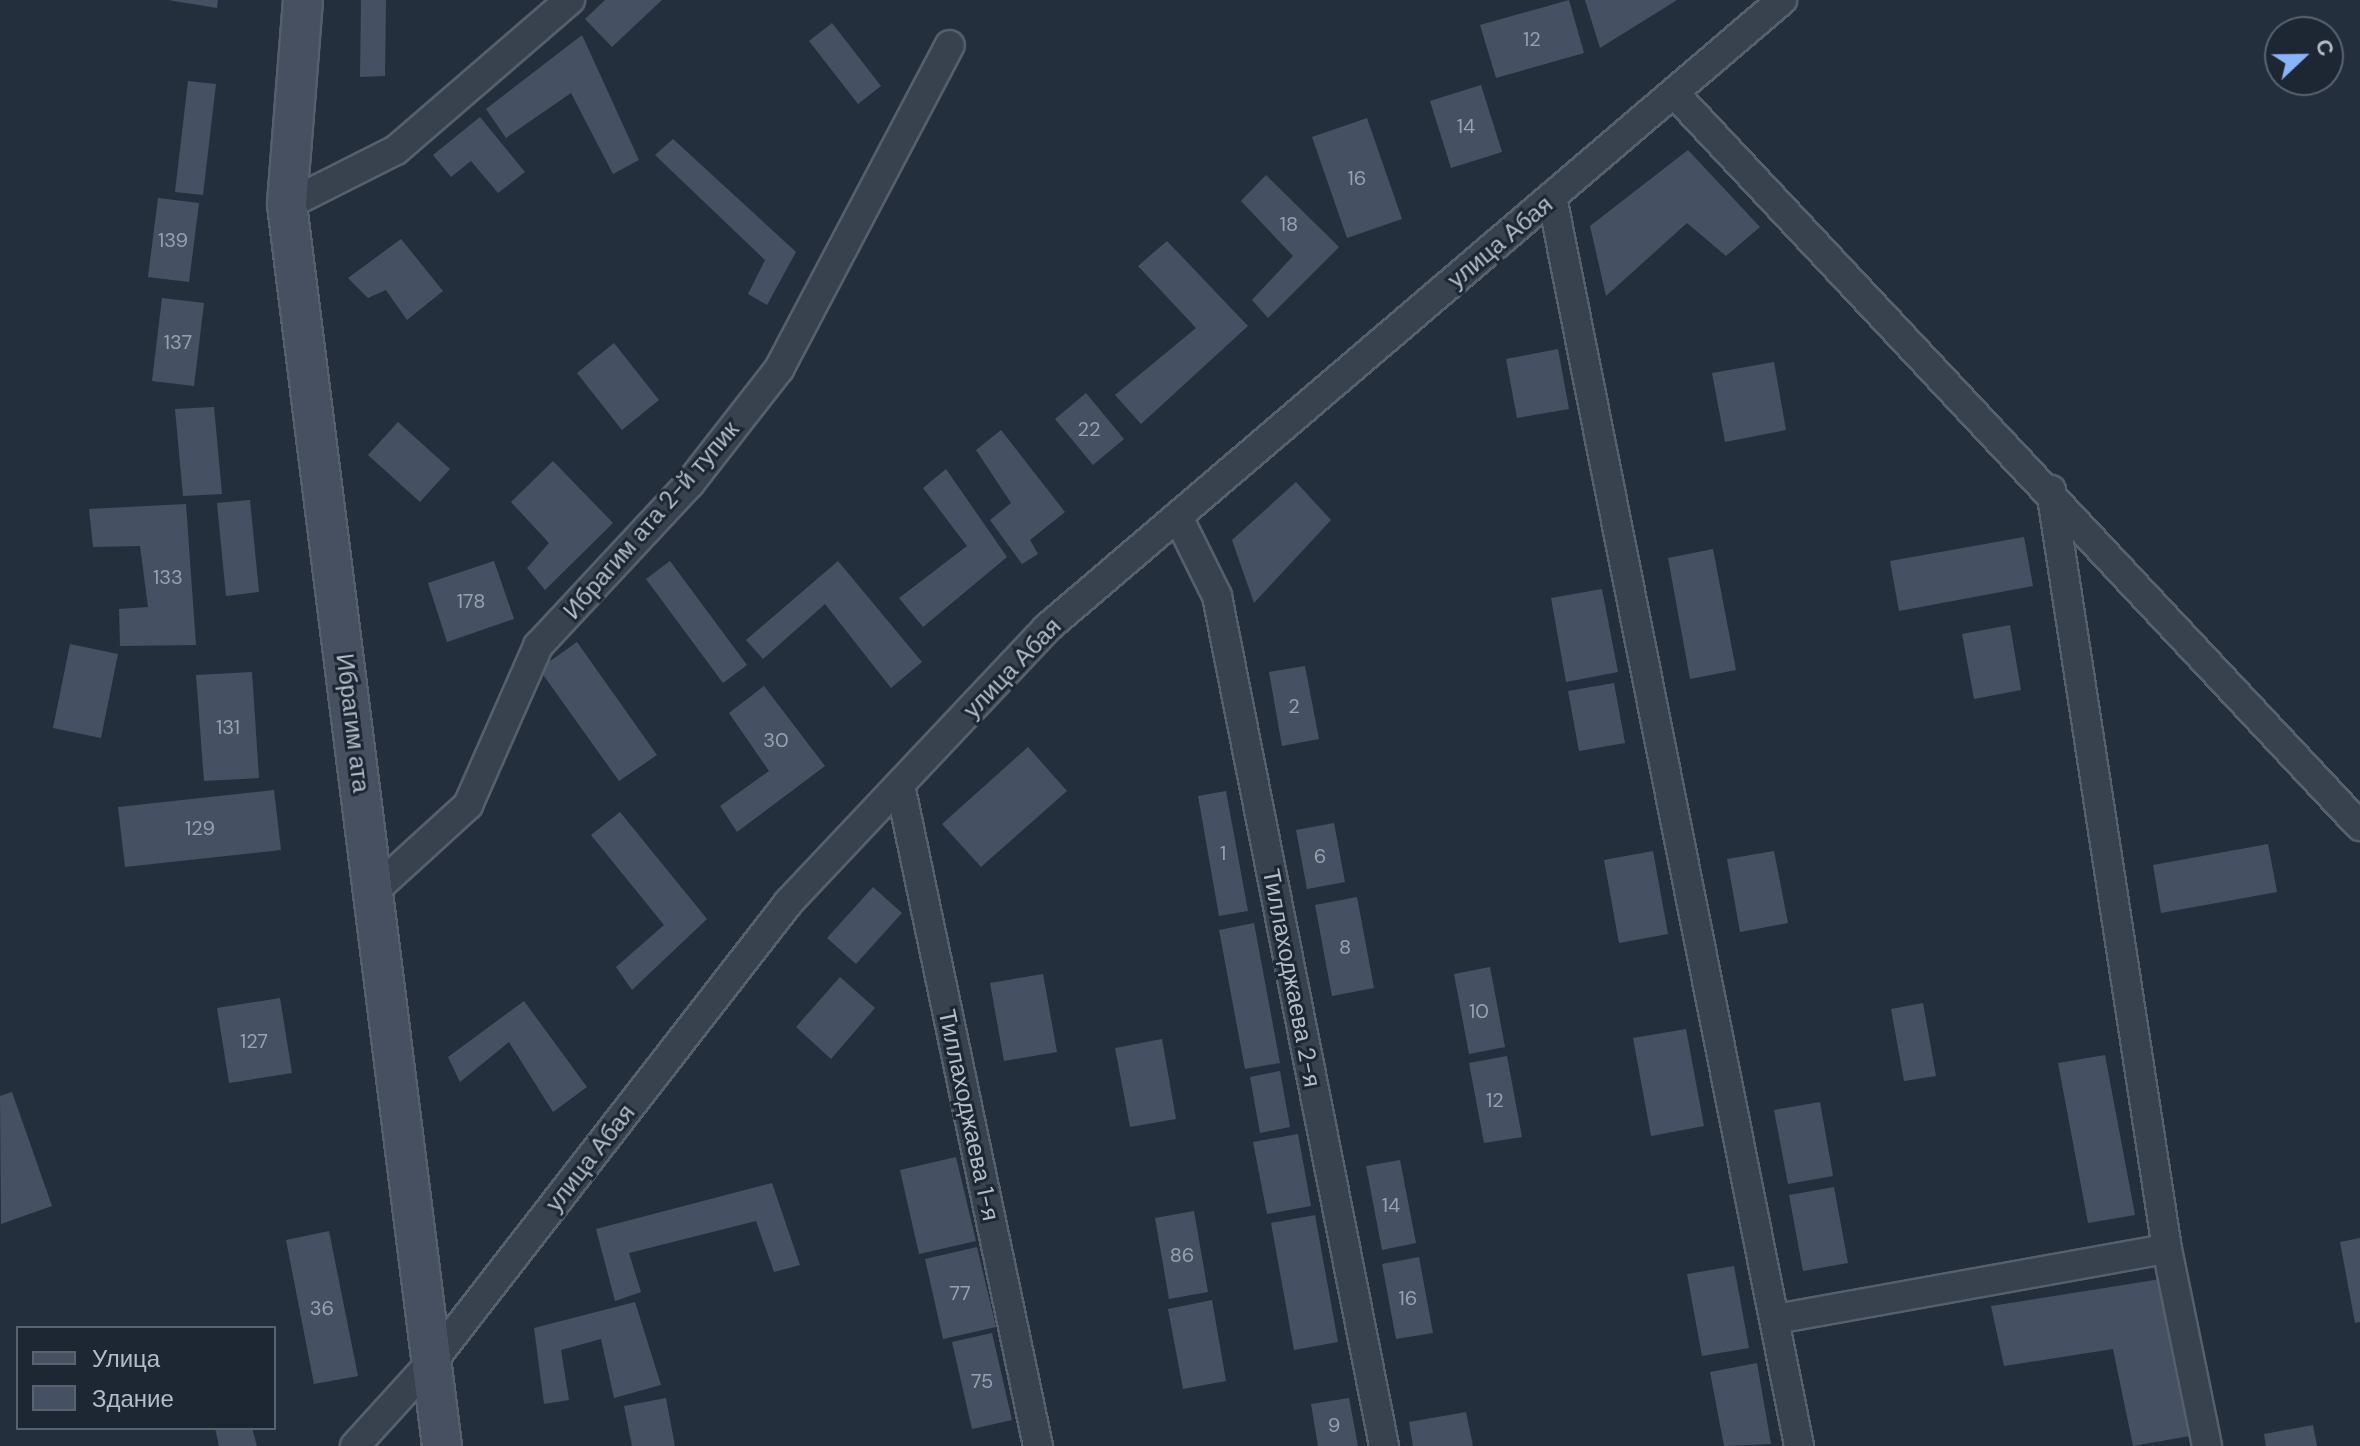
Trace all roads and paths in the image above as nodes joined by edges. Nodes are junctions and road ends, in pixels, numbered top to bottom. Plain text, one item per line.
1 (303, 0) edge
2 (570, 0) edge
3 (1782, 0) edge
4 (950, 45) dead end
5 (1674, 93) junction
6 (1552, 197) junction
7 (287, 205) junction
8 (2051, 490) junction
9 (1178, 517) junction
10 (900, 785) junction
11 (2360, 826) edge
12 (375, 890) junction
13 (2167, 1249) junction
14 (1776, 1319) junction
15 (435, 1358) junction
16 (355, 1446) edge
17 (442, 1446) edge
18 (1038, 1446) edge
19 (1384, 1446) edge
20 (1799, 1446) edge
21 (2207, 1446) edge

1 - 7 street, Ибрагим ата
2 - 7 street
3 - 5 street, улица Абая
4 - 12 street, Ибрагим ата 2-й тупик
5 - 6 street, улица Абая
5 - 8 street
6 - 9 street, улица Абая
6 - 14 street
7 - 12 street, Ибрагим ата
8 - 11 street
8 - 13 street
9 - 10 street, улица Абая
9 - 19 street, Тиллаходжаева 2-я
10 - 15 street, улица Абая
10 - 18 street, Тиллаходжаева 1-я
12 - 15 street, Ибрагим ата
13 - 14 street
13 - 21 street
14 - 20 street
15 - 16 street, улица Абая
15 - 17 street, Ибрагим ата

